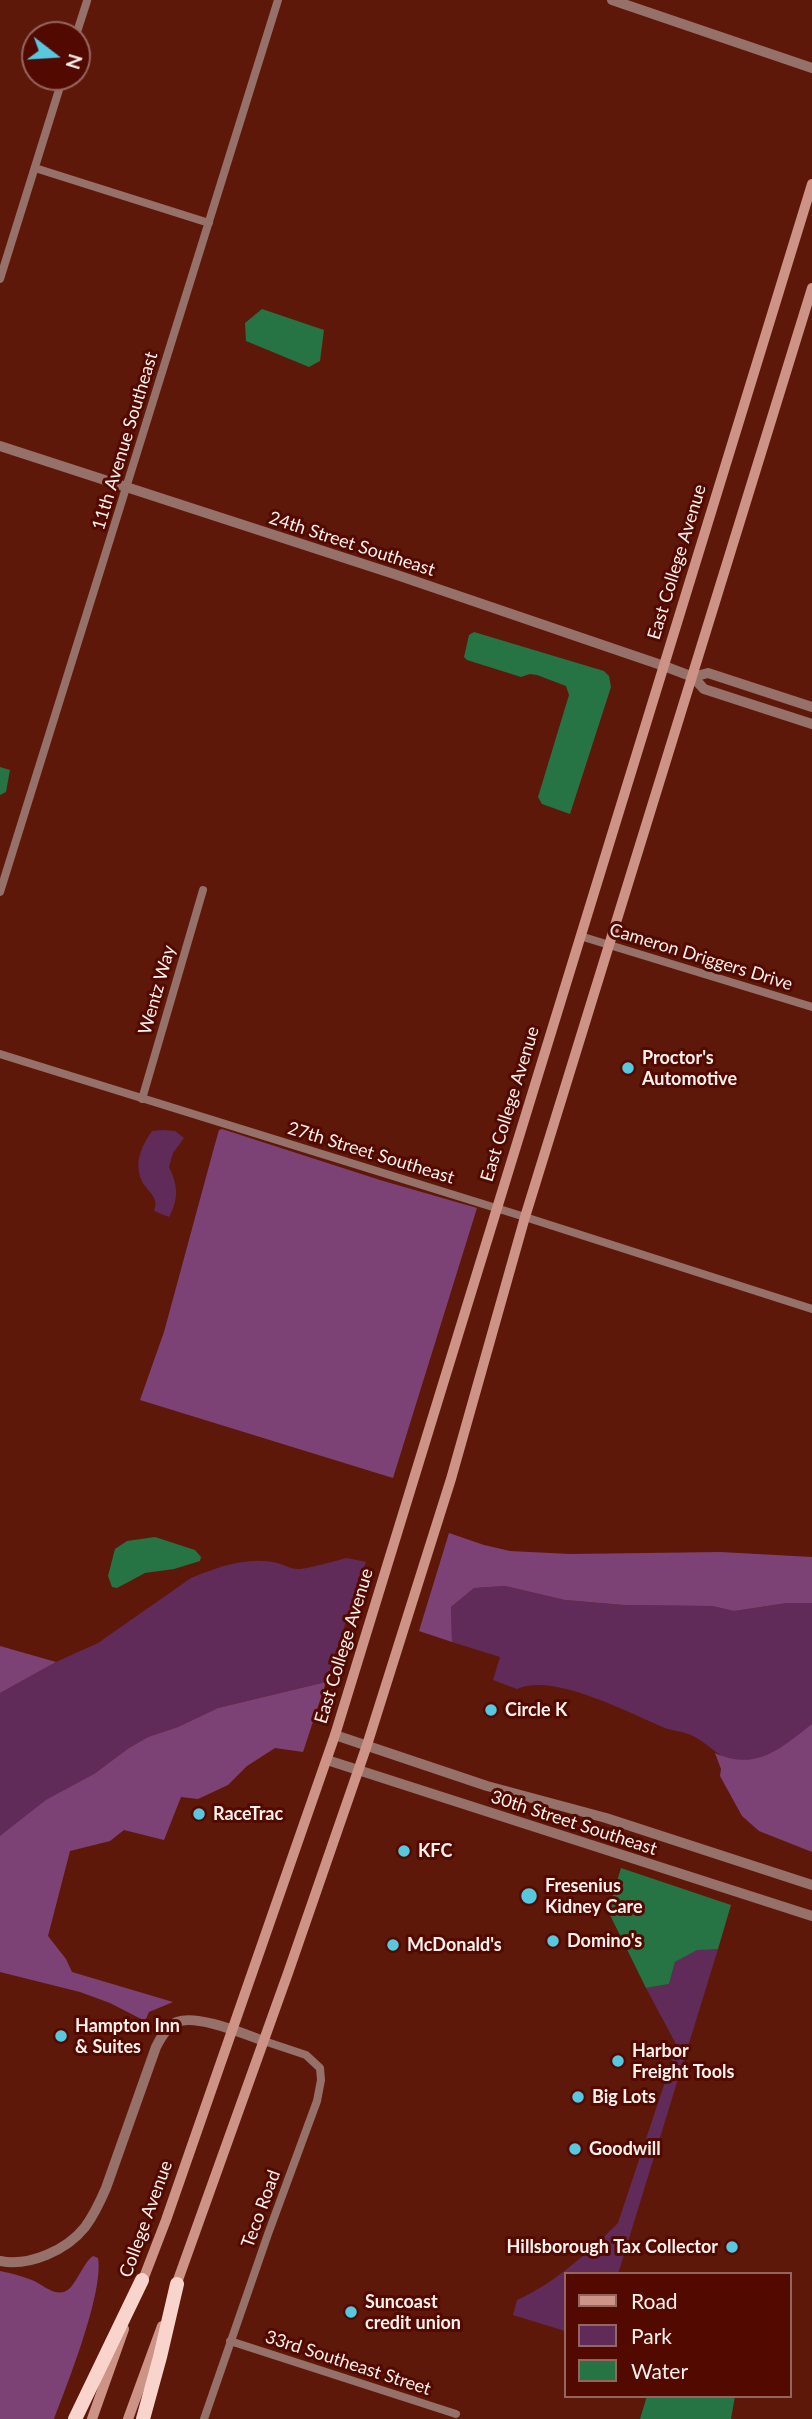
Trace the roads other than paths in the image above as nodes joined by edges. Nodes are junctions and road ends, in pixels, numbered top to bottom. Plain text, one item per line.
1 (278, 0) edge
2 (612, 0) edge
3 (87, 1) edge
4 (81, 21) edge
5 (812, 68) edge
6 (59, 91) edge
7 (35, 168) junction
8 (812, 184) edge
9 (209, 223) junction
10 (0, 279) edge
11 (812, 288) edge
12 (0, 446) edge
13 (128, 486) junction
14 (664, 666) junction
15 (692, 677) junction
16 (812, 707) edge
17 (812, 724) edge
18 (203, 890) dead end
19 (0, 891) edge
20 (580, 936) junction
21 (609, 945) junction
22 (812, 1007) edge
23 (0, 1054) edge
24 (142, 1099) junction
25 (496, 1208) junction
26 (525, 1217) junction
27 (812, 1309) edge
28 (335, 1735) junction
29 (367, 1745) junction
30 (327, 1760) junction
31 (359, 1770) junction
32 (812, 1885) edge
33 (812, 1916) edge
34 (232, 2031) junction
35 (264, 2041) junction
36 (0, 2262) edge
37 (142, 2280) junction
38 (177, 2284) junction
39 (230, 2341) junction
40 (456, 2414) dead end
41 (75, 2419) edge
42 (92, 2419) edge
43 (128, 2419) edge
44 (143, 2419) edge
45 (204, 2419) edge

1 - 9 street, 11th Avenue Southeast
2 - 5 street
3 - 4 street
6 - 7 street
7 - 9 street
7 - 10 street
8 - 14 main road, East College Avenue
9 - 13 street, 11th Avenue Southeast
11 - 15 main road
12 - 13 street, 24th Street Southeast
13 - 14 street, 24th Street Southeast
13 - 19 street, 11th Avenue Southeast
14 - 15 street, 24th Street Southeast
14 - 20 main road, East College Avenue
15 - 16 street, 24th Street Southeast
15 - 17 street, 24th Street Southeast
15 - 21 main road
18 - 24 street, Wentz Way
20 - 21 street, Cameron Driggers Drive
20 - 25 main road, East College Avenue
21 - 22 street, Cameron Driggers Drive
21 - 26 main road
23 - 24 street, 27th Street Southeast
24 - 25 street, 27th Street Southeast
25 - 26 street, 27th Street Southeast
25 - 28 main road, East College Avenue
26 - 27 street, 27th Street Southeast
26 - 29 main road
28 - 29 street, 30th Street Southeast
28 - 30 main road, East College Avenue
29 - 31 main road
29 - 32 street, 30th Street Southeast
30 - 31 street, 30th Street Southeast
30 - 34 main road, East College Avenue
31 - 33 street, 30th Street Southeast
31 - 35 main road
34 - 35 street
34 - 36 street
34 - 37 main road, College Avenue
35 - 38 main road
35 - 39 street, Teco Road
37 - 41 highway
37 - 42 main road, College Avenue
38 - 43 main road
38 - 44 highway
39 - 40 street, 33rd Southeast Street
39 - 45 street, Teco Road

